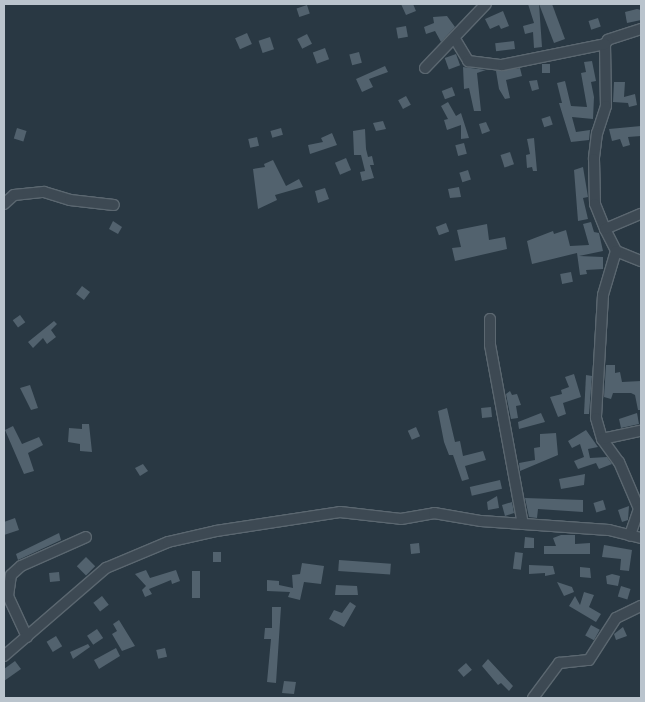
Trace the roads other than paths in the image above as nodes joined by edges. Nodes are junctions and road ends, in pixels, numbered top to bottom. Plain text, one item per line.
1 (486, 4) edge
2 (641, 29) edge
3 (455, 39) junction
4 (605, 44) junction
5 (425, 68) dead end
6 (4, 204) edge
7 (114, 205) dead end
8 (641, 214) edge
9 (605, 229) junction
10 (616, 251) junction
11 (641, 262) edge
12 (490, 319) dead end
13 (641, 430) edge
14 (602, 439) junction
15 (523, 524) junction
16 (630, 535) junction
17 (86, 537) dead end
18 (641, 538) edge
19 (641, 606) edge
20 (27, 637) junction
21 (4, 656) edge
22 (533, 698) edge

1 - 3 street
2 - 4 street
3 - 4 street
3 - 5 street
4 - 9 street
6 - 7 street
8 - 9 street
9 - 10 street
10 - 11 street
10 - 14 street
12 - 15 street
13 - 14 street
14 - 16 street
15 - 16 street
15 - 20 street
16 - 18 street
17 - 20 street
19 - 22 street
20 - 21 street

